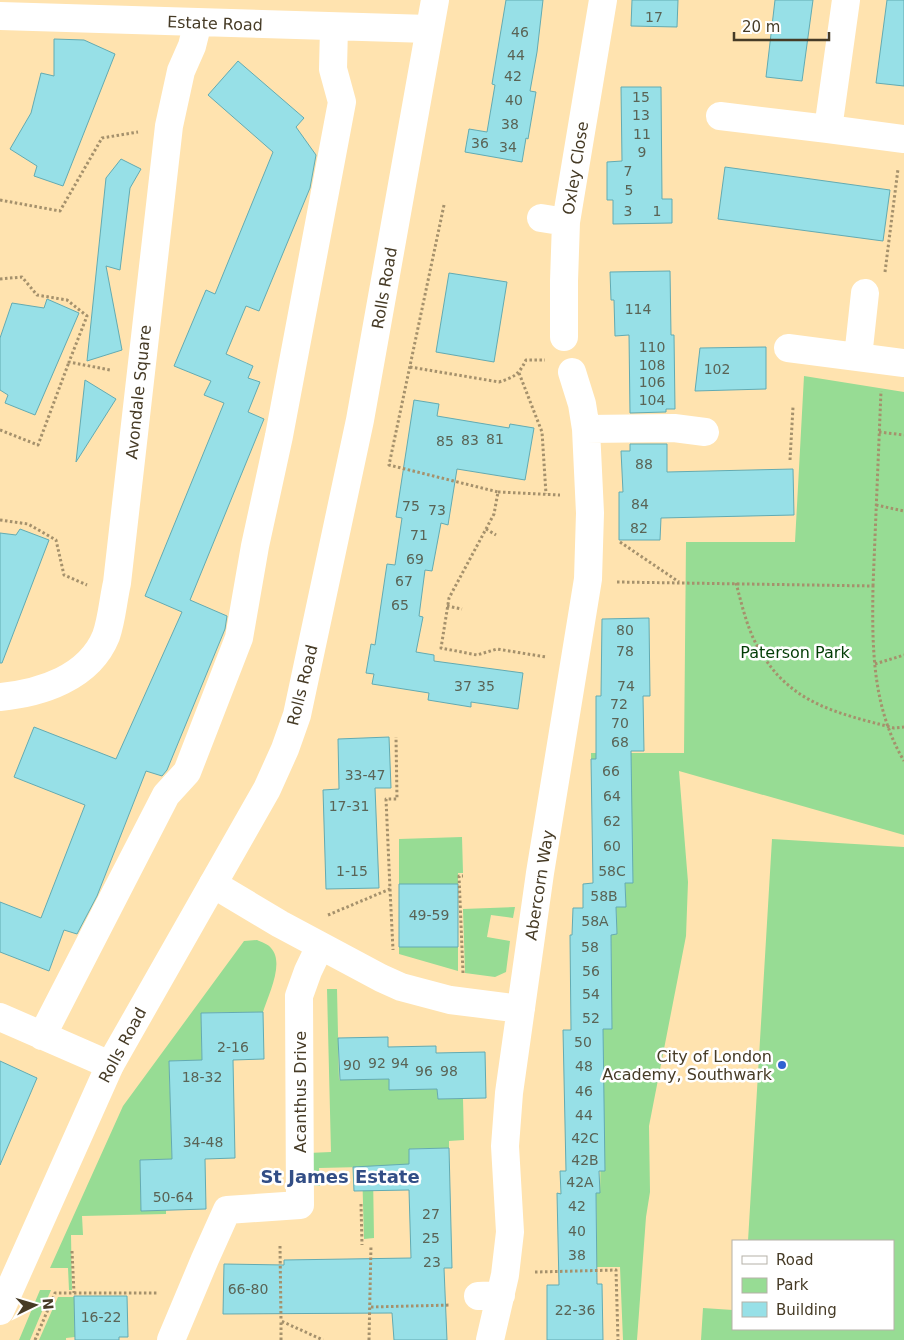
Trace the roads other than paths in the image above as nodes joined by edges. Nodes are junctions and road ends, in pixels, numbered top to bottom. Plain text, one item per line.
1 (434, 0) edge
2 (603, 0) edge
3 (846, 0) edge
4 (0, 16) edge
5 (198, 22) junction
6 (334, 27) junction
7 (429, 29) junction
8 (720, 116) dead end
9 (828, 129) junction
10 (903, 139) edge
11 (875, 284) road end
12 (564, 337) dead end
13 (788, 348) dead end
14 (882, 360) edge
15 (560, 366) road end
16 (586, 429) junction
17 (705, 432) dead end
18 (0, 698) edge
19 (213, 884) junction
20 (320, 946) junction
21 (521, 1009) junction
22 (0, 1017) edge
23 (42, 1036) junction
24 (110, 1065) junction
25 (0, 1310) edge
26 (176, 1339) edge
27 (490, 1340) edge

1 - 7 street, Rolls Road
2 - 12 street, Oxley Close
3 - 9 street
4 - 5 street, Estate Road
5 - 6 street, Estate Road
5 - 18 street, Avondale Square
6 - 7 street, Estate Road
6 - 23 street
7 - 19 street, Rolls Road
8 - 9 street
9 - 10 street
11 - 14 street
13 - 14 street
15 - 16 street, Abercorn Way
16 - 17 street
16 - 21 street, Abercorn Way
19 - 20 street
19 - 24 street, Rolls Road
20 - 21 street
20 - 26 street, Acanthus Drive
21 - 27 street, Abercorn Way
22 - 23 street
23 - 24 street
24 - 25 street, Rolls Road

